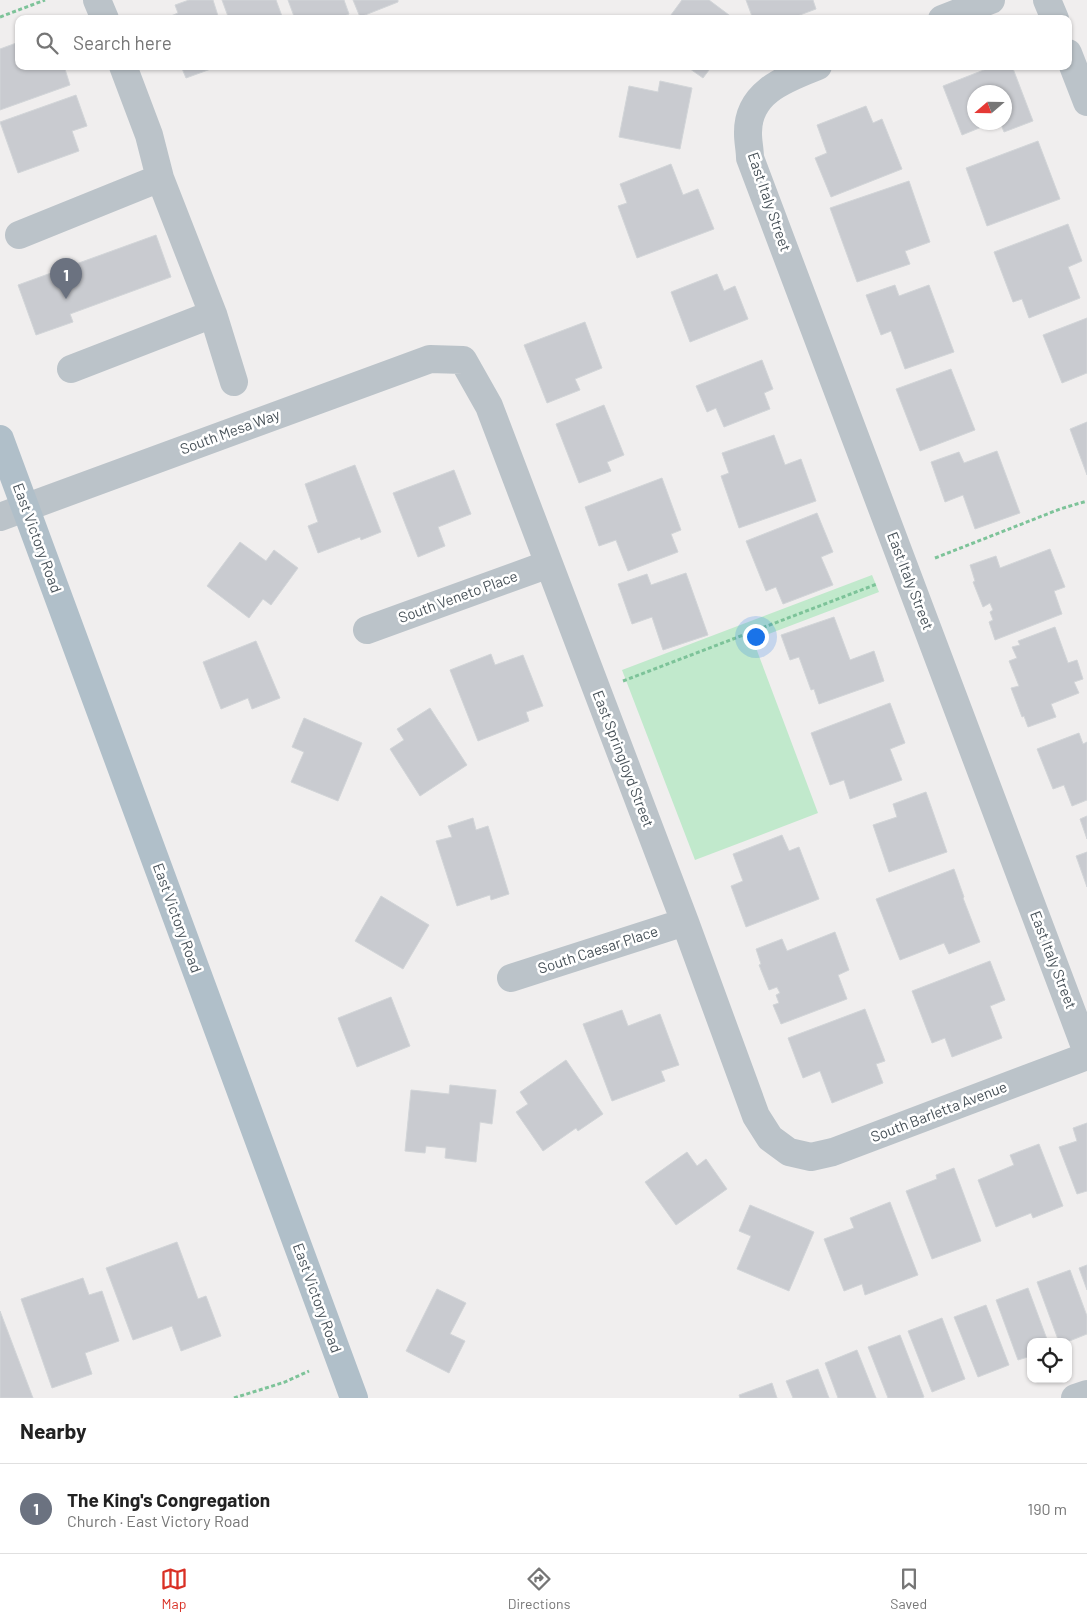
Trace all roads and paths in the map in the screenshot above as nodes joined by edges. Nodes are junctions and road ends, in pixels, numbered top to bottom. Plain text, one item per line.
1 (45, 0) edge
2 (97, 0) edge
3 (991, 0) edge
4 (1048, 0) edge
5 (103, 15) edge
6 (952, 15) edge
7 (1054, 15) edge
8 (0, 17) edge
9 (1072, 64) edge
10 (125, 70) edge
11 (807, 70) edge
12 (1087, 102) edge
13 (160, 178) junction
14 (19, 235) dead end
15 (213, 314) junction
16 (463, 360) joint
17 (71, 369) dead end
18 (234, 382) dead end
19 (0, 439) edge
20 (1087, 501) edge
21 (26, 507) junction
22 (0, 517) edge
23 (935, 558) dead end
24 (549, 564) junction
25 (878, 584) dead end
26 (367, 630) dead end
27 (622, 682) dead end
28 (685, 922) junction
29 (511, 978) dead end
30 (1087, 1052) edge
31 (1087, 1056) edge
32 (789, 1152) joint
33 (309, 1371) dead end
34 (1087, 1394) edge
35 (234, 1398) edge
36 (354, 1398) edge
37 (1075, 1398) edge

1 - 8 path
2 - 5 street
3 - 6 street
4 - 7 street
9 - 12 street
10 - 13 street
11 - 30 street, East Italy Street
13 - 14 street
13 - 15 street
15 - 17 street
15 - 18 street
16 - 21 street, South Mesa Way
16 - 24 street, East Springloyd Street
19 - 21 main road, East Victory Road
20 - 23 path
21 - 22 street, South Mesa Way
21 - 36 main road, East Victory Road
24 - 26 street, South Veneto Place
24 - 28 street, East Springloyd Street
25 - 27 path
28 - 29 street, South Caesar Place
28 - 32 street, East Springloyd Street
31 - 32 street, South Barletta Avenue
33 - 35 path
34 - 37 street

